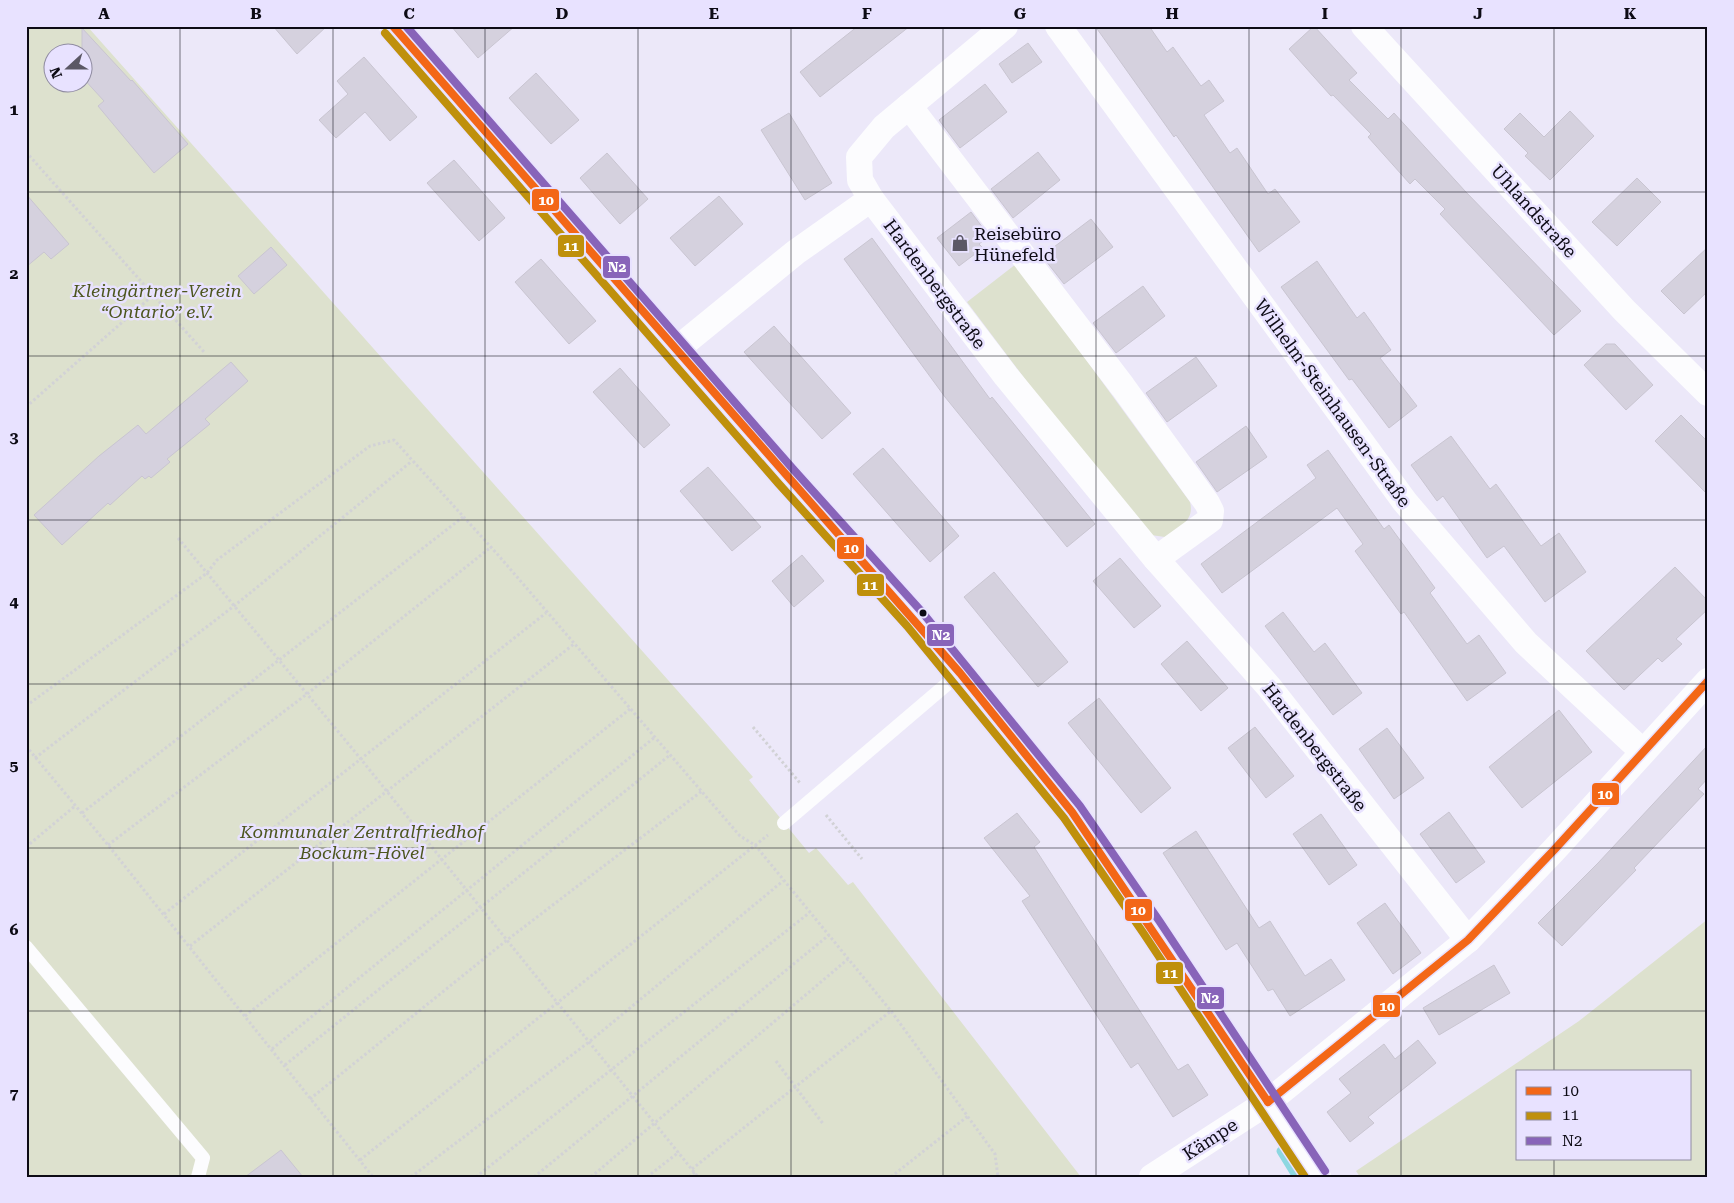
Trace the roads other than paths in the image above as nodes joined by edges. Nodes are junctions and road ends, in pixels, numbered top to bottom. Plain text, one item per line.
1 (393, 26) edge
2 (1005, 26) edge
3 (1058, 26) edge
4 (1376, 29) edge
5 (909, 106) junction
6 (871, 199) junction
7 (677, 349) junction
8 (1708, 393) edge
9 (1156, 559) junction
10 (960, 672) junction
11 (1708, 681) edge
12 (1642, 751) junction
13 (784, 823) road end
14 (1468, 940) junction
15 (26, 947) edge
16 (1268, 1102) junction
17 (198, 1177) edge
18 (1152, 1177) edge
19 (1316, 1177) edge

1 - 7 street
2 - 5 street, Hardenbergstraße
3 - 12 street, Wilhelm-Steinhausen-Straße
4 - 8 street, Uhlandstraße
5 - 6 street, Hardenbergstraße
5 - 9 street
6 - 7 street
6 - 9 street, Hardenbergstraße
7 - 10 street
9 - 14 street, Hardenbergstraße
10 - 13 lane
10 - 16 street
11 - 12 street, Kämpe
12 - 14 street, Kämpe
14 - 16 street, Kämpe
15 - 17 lane
16 - 18 street, Kämpe
16 - 19 street

